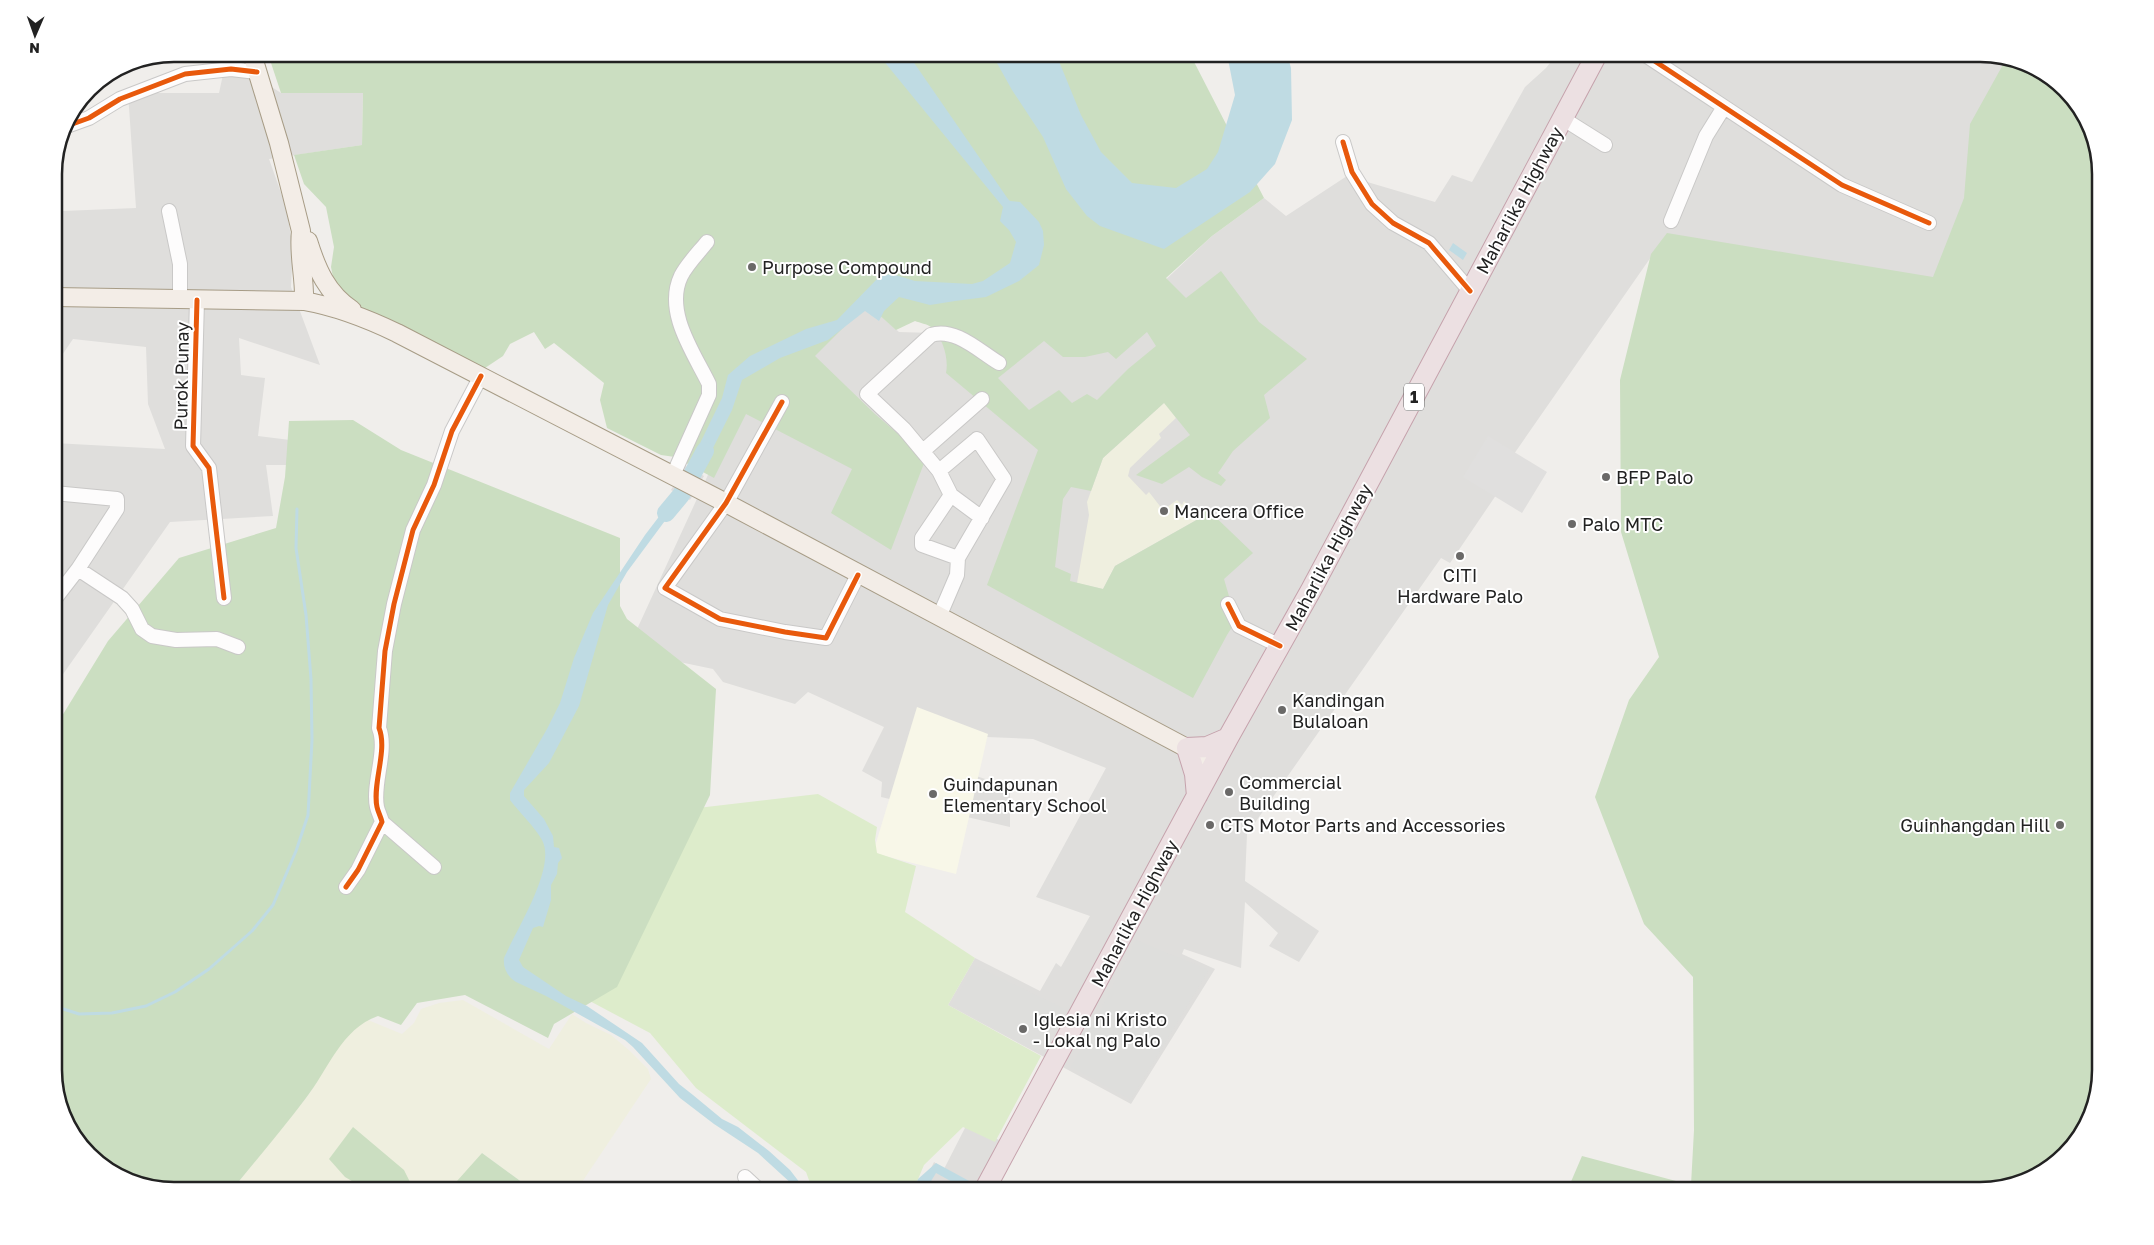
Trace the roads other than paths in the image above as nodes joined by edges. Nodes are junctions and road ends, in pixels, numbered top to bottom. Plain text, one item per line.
1 (254, 63) edge
2 (1592, 63) edge
3 (1658, 63) edge
4 (257, 72) junction
5 (1724, 107) junction
6 (1562, 118) junction
7 (76, 122) edge
8 (1343, 142) dead end
9 (1605, 145) dead end
10 (169, 211) dead end
11 (1671, 221) dead end
12 (1929, 223) dead end
13 (301, 230) junction
14 (707, 242) dead end
15 (325, 284) junction
16 (1470, 291) junction
17 (63, 296) edge
18 (188, 300) junction
19 (304, 301) junction
20 (323, 304) junction
21 (360, 316) junction
22 (999, 363) dead end
23 (481, 376) junction
24 (982, 399) dead end
25 (782, 402) dead end
26 (923, 452) junction
27 (939, 471) junction
28 (676, 476) junction
29 (63, 494) edge
30 (951, 495) junction
31 (726, 502) junction
32 (982, 518) junction
33 (958, 558) junction
34 (78, 569) junction
35 (858, 574) junction
36 (63, 588) edge
37 (224, 598) dead end
38 (1228, 604) dead end
39 (939, 617) junction
40 (1280, 646) junction
41 (238, 647) dead end
42 (1228, 738) junction
43 (1187, 748) junction
44 (1215, 763) junction
45 (1197, 796) junction
46 (382, 822) junction
47 (434, 866) dead end
48 (346, 887) dead end
49 (745, 1177) dead end
50 (750, 1182) edge
51 (989, 1182) edge

1 - 4 main road
2 - 6 highway, Maharlika Highway / 1
3 - 5 street
4 - 7 street
4 - 13 main road
5 - 11 street
5 - 12 street
6 - 9 street
6 - 16 highway, Maharlika Highway / 1
8 - 16 street
10 - 18 street, Purok Punay
13 - 15 main road
13 - 19 main road
14 - 28 street
15 - 20 main road
15 - 21 main road
16 - 40 highway, Maharlika Highway / 1
17 - 18 main road
18 - 19 main road
18 - 37 street, Purok Punay
19 - 20 main road
20 - 21 main road
21 - 23 main road
22 - 26 street
23 - 28 main road
23 - 46 street
24 - 26 street
25 - 31 street
26 - 27 street
27 - 30 street
27 - 32 street
28 - 31 main road
29 - 34 street
30 - 32 street
30 - 33 street
31 - 35 main road
31 - 35 street
32 - 33 street
33 - 39 street
34 - 36 street
34 - 41 street
35 - 39 main road
38 - 40 street
39 - 43 main road
40 - 42 highway, Maharlika Highway / 1
42 - 43 highway
42 - 44 highway, Maharlika Highway / 1
43 - 44 main road
43 - 45 highway
44 - 45 highway, Maharlika Highway / 1
45 - 51 highway, Maharlika Highway / 1
46 - 47 street
46 - 48 street
49 - 50 street

